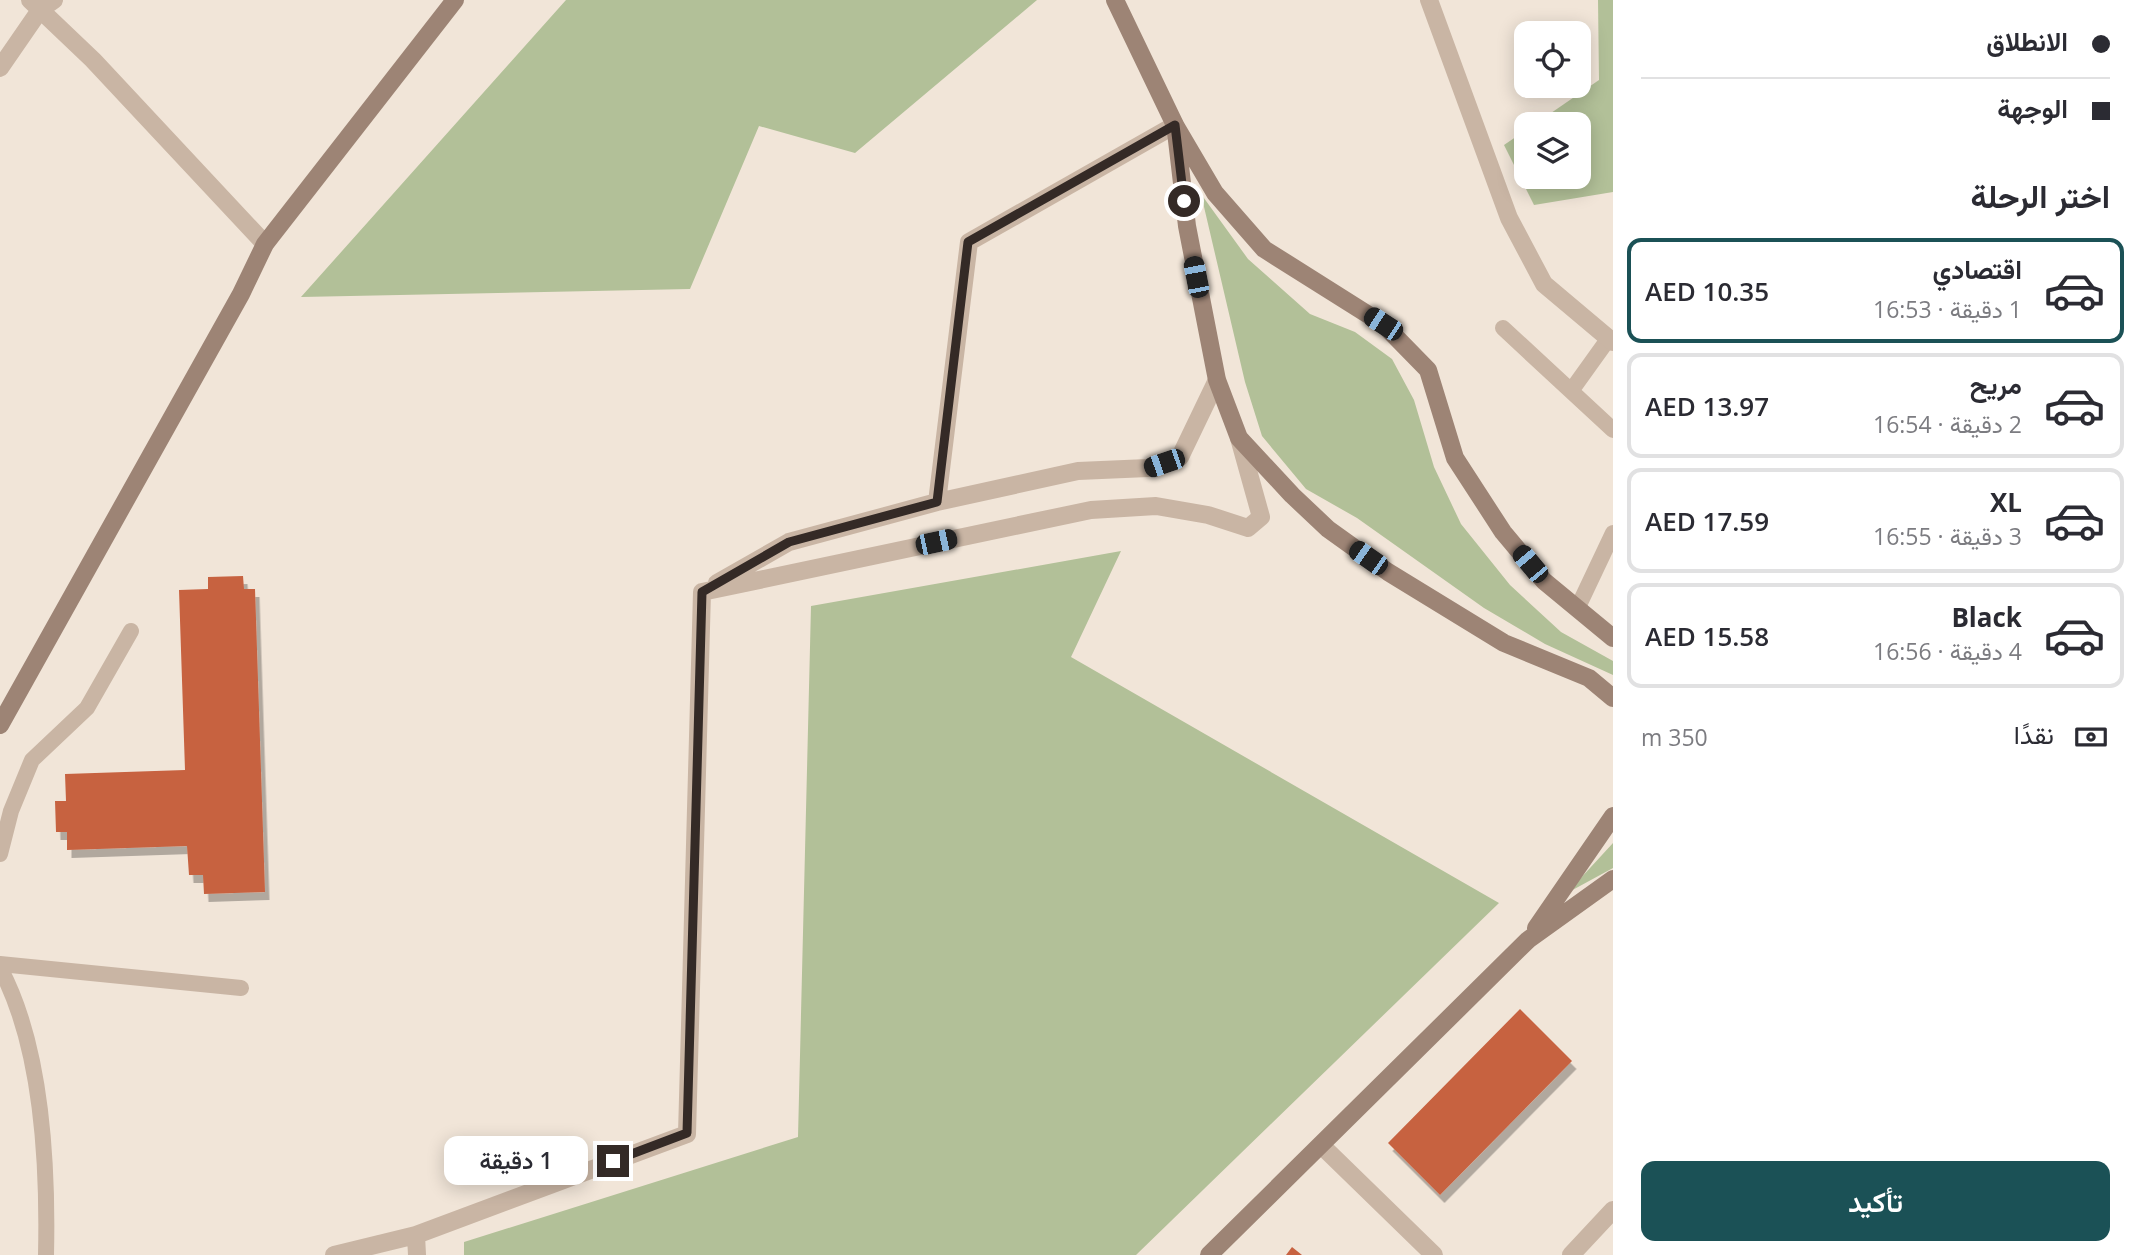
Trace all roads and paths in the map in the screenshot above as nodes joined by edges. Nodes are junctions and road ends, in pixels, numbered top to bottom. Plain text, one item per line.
1 (455, 0) edge
2 (1115, 0) edge
3 (1429, 0) edge
4 (42, 3) edge
5 (0, 68) edge
6 (1175, 125) junction
7 (265, 243) junction
8 (1503, 328) dead end
9 (1611, 340) edge
10 (1217, 380) junction
11 (1571, 391) junction
12 (1613, 430) edge
13 (1240, 438) junction
14 (937, 502) junction
15 (1613, 533) edge
16 (702, 592) junction
17 (1578, 607) junction
18 (131, 631) dead end
19 (1613, 638) edge
20 (1613, 698) edge
21 (0, 725) edge
22 (1613, 816) edge
23 (0, 854) edge
24 (1613, 879) edge
25 (1528, 940) junction
26 (0, 966) edge
27 (241, 988) dead end
28 (1321, 1145) junction
29 (1613, 1210) edge
30 (416, 1235) junction
31 (46, 1255) edge
32 (334, 1255) edge
33 (417, 1255) edge
34 (1209, 1255) edge
35 (1434, 1255) edge
36 (1571, 1255) edge

1 - 7 street
2 - 6 street
3 - 9 street
4 - 5 street
4 - 7 street
6 - 10 street
6 - 14 street
6 - 17 street
7 - 21 street
8 - 11 lane
9 - 11 lane
10 - 13 street
10 - 14 street
11 - 12 lane
13 - 16 street
13 - 20 street
14 - 16 street
15 - 17 lane
16 - 30 street
17 - 19 street
18 - 23 lane
22 - 25 street
24 - 25 street
25 - 28 street
26 - 27 lane
26 - 31 lane
28 - 34 street
28 - 35 street
29 - 36 street
30 - 32 street
30 - 33 street

